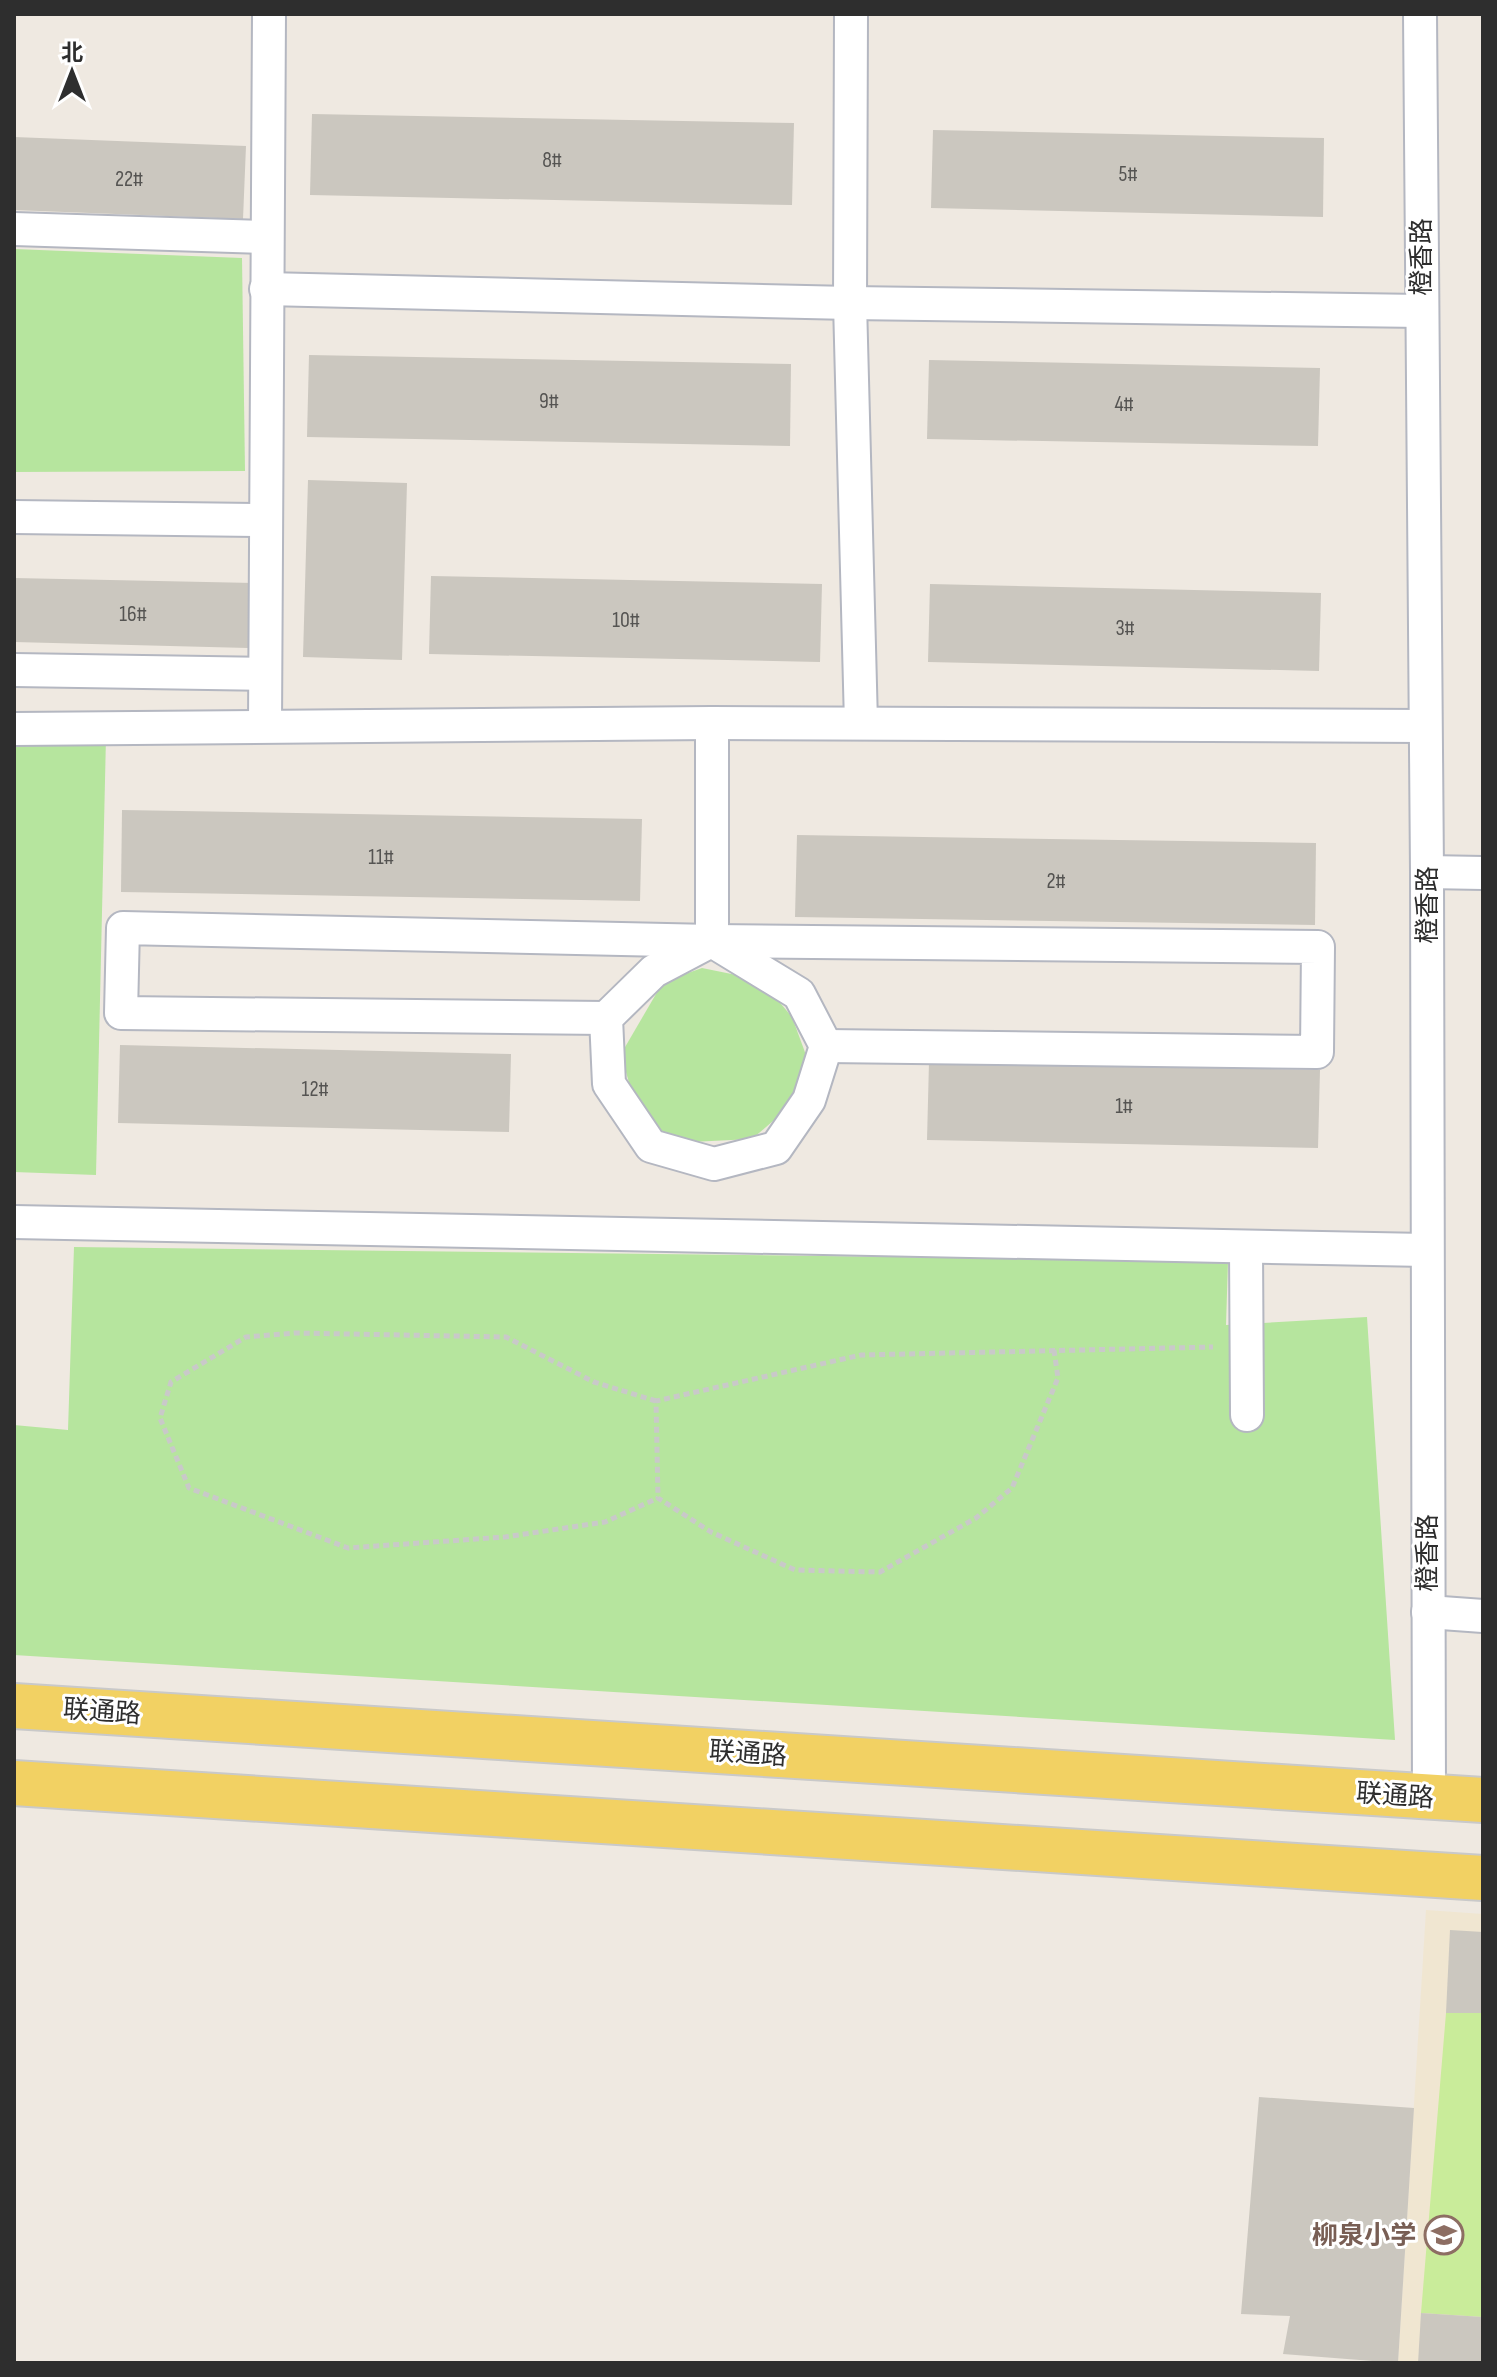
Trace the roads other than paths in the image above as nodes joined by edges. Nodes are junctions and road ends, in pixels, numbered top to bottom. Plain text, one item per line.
1 (269, 14) edge
2 (851, 14) edge
3 (1420, 14) edge
4 (14, 229) edge
5 (266, 237) junction
6 (266, 289) junction
7 (850, 303) junction
8 (1422, 311) junction
9 (14, 517) edge
10 (265, 520) junction
11 (14, 670) edge
12 (265, 674) junction
13 (712, 723) junction
14 (861, 723) junction
15 (265, 726) junction
16 (1424, 726) junction
17 (14, 729) edge
18 (1427, 872) junction
19 (1483, 873) edge
20 (712, 941) junction
21 (606, 1018) junction
22 (826, 1046) junction
23 (14, 1222) edge
24 (1246, 1248) junction
25 (1426, 1250) junction
26 (1247, 1415) dead end
27 (1428, 1612) junction
28 (1483, 1616) edge
29 (14, 1706) edge
30 (14, 1783) edge
31 (1429, 1797) junction
32 (1483, 1800) edge
33 (1483, 1878) edge

1 - 5 street
2 - 7 street
3 - 8 street, 橙香路
4 - 5 street
5 - 6 street
6 - 7 street
6 - 10 street
7 - 8 street
7 - 14 street
8 - 16 street, 橙香路
9 - 10 street
10 - 12 street
11 - 12 street
12 - 15 street
13 - 14 street
13 - 15 street
13 - 20 street
14 - 16 street
15 - 17 street
16 - 18 street, 橙香路
18 - 19 street
18 - 25 street, 橙香路
20 - 21 street
20 - 21 street
20 - 22 street
20 - 22 street
21 - 22 street
23 - 24 street
24 - 25 street
24 - 26 street
25 - 27 street, 橙香路
27 - 28 street
27 - 31 street, 橙香路
29 - 31 main road, 联通路
30 - 33 main road
31 - 32 main road, 联通路

